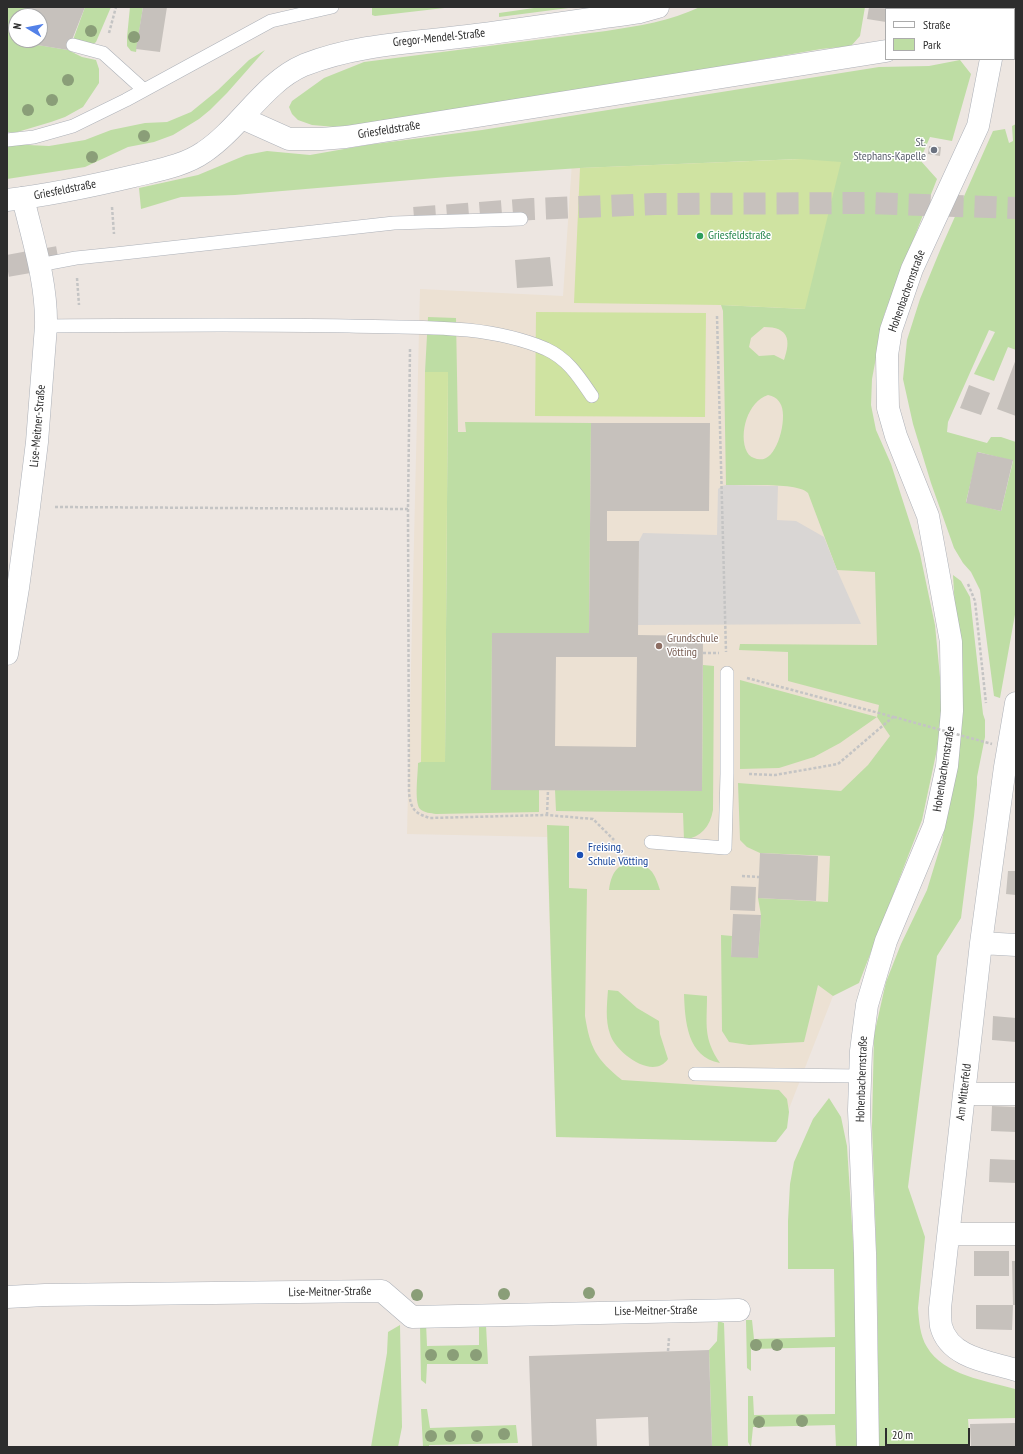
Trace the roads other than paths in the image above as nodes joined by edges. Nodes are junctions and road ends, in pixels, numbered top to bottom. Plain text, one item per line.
1 (332, 7) edge
2 (658, 7) edge
3 (73, 45) dead end
4 (885, 51) edge
5 (991, 60) edge
6 (144, 90) junction
7 (242, 118) junction
8 (7, 140) edge
9 (15, 199) edge
10 (521, 219) dead end
11 (39, 265) junction
12 (46, 326) junction
13 (592, 396) dead end
14 (7, 654) edge
15 (727, 673) road end
16 (1016, 703) edge
17 (1011, 768) edge
18 (650, 842) dead end
19 (981, 944) junction
20 (1016, 946) edge
21 (695, 1074) dead end
22 (860, 1076) junction
23 (964, 1094) junction
24 (1016, 1094) edge
25 (1016, 1234) edge
26 (948, 1236) junction
27 (7, 1297) edge
28 (739, 1310) dead end
29 (1016, 1370) edge
30 (868, 1447) edge

1 - 6 lane
2 - 7 street, Gregor-Mendel-Straße
3 - 6 lane
4 - 7 street, Griesfeldstraße
5 - 22 street, Hohenbachernstraße
6 - 8 lane
7 - 9 street, Griesfeldstraße
9 - 11 street, Lise-Meitner-Straße
10 - 11 lane
11 - 12 street, Lise-Meitner-Straße
12 - 13 lane
12 - 14 street, Lise-Meitner-Straße
15 - 18 lane
16 - 17 street, Am Mitterfeld
17 - 19 street, Am Mitterfeld
19 - 20 street
19 - 23 street, Am Mitterfeld
21 - 22 lane
22 - 30 street, Hohenbachernstraße
23 - 24 street
23 - 26 street, Am Mitterfeld
25 - 26 street
26 - 29 street, Am Mitterfeld
27 - 28 street, Lise-Meitner-Straße

